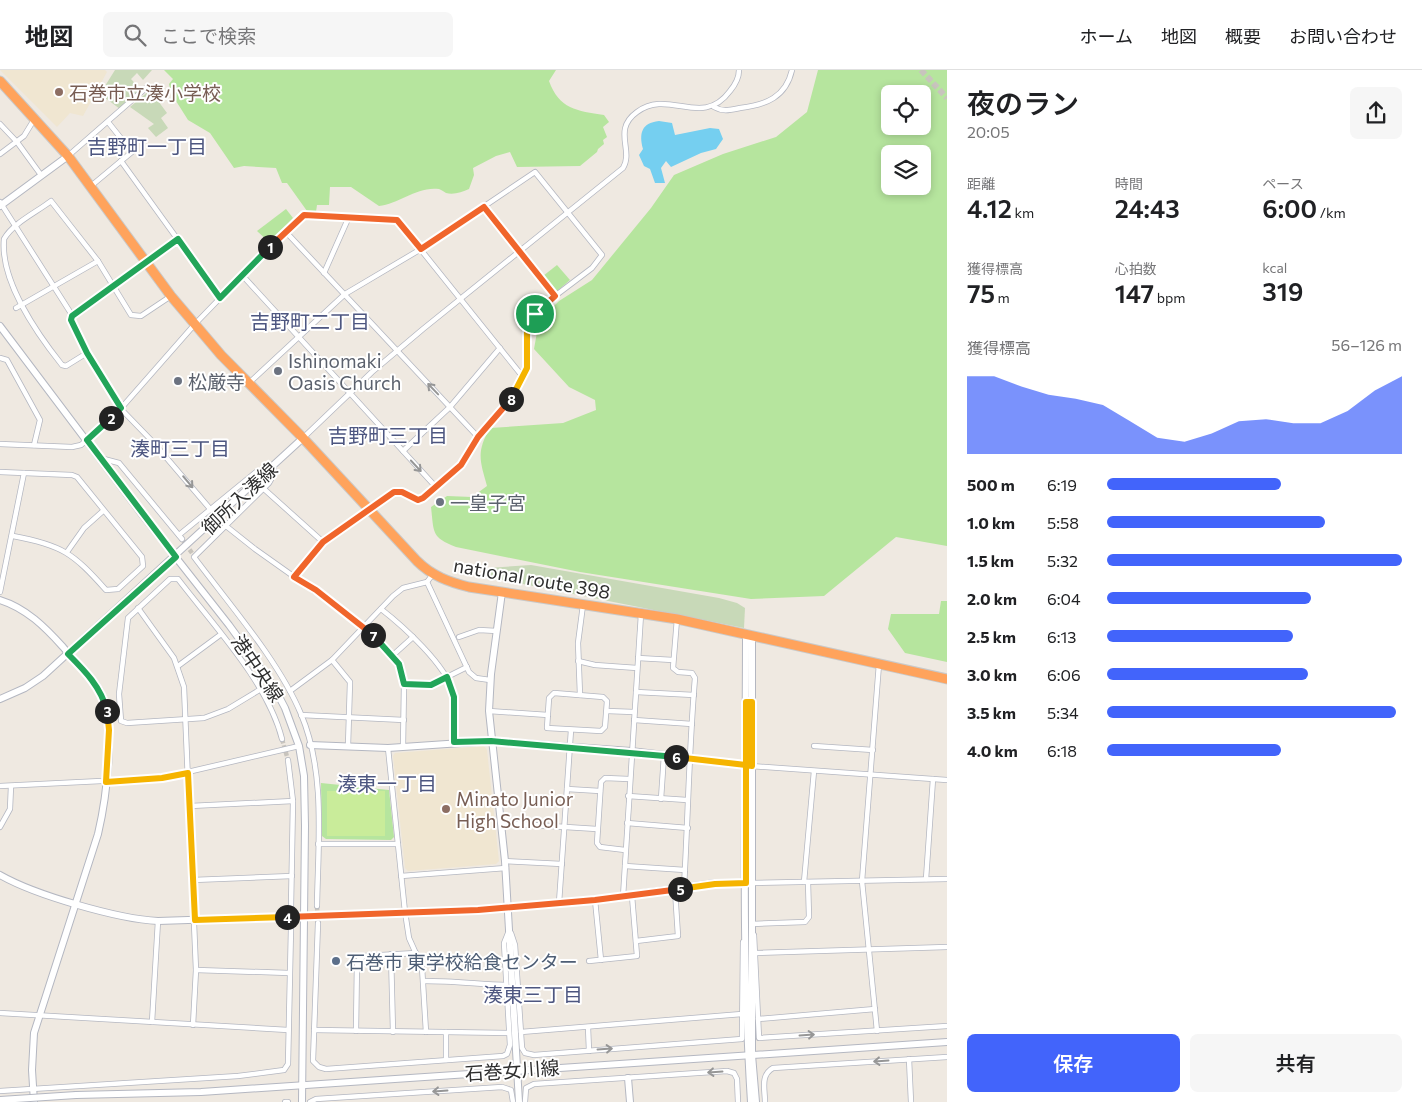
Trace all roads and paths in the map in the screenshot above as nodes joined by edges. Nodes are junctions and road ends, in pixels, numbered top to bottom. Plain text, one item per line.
1 (738, 70) edge
2 (792, 70) edge
3 (0, 81) edge
4 (147, 87) dead end
5 (714, 107) junction
6 (35, 117) junction
7 (108, 122) junction
8 (0, 124) edge
9 (17, 142) junction
10 (0, 154) edge
11 (68, 156) junction
12 (121, 161) junction
13 (41, 176) junction
14 (90, 186) junction
15 (1, 204) edge
16 (484, 207) junction
17 (567, 214) junction
18 (348, 219) junction
19 (16, 227) junction
20 (285, 231) junction
21 (178, 239) junction
22 (421, 249) junction
23 (518, 252) junction
24 (98, 261) junction
25 (147, 262) junction
26 (0, 267) edge
27 (324, 272) junction
28 (242, 275) junction
29 (55, 285) junction
30 (114, 286) junction
31 (344, 294) junction
32 (171, 296) junction
33 (555, 296) junction
34 (220, 298) junction
35 (460, 300) junction
36 (72, 316) junction
37 (195, 324) junction
38 (0, 327) edge
39 (298, 338) junction
40 (500, 348) junction
41 (396, 351) junction
42 (87, 353) junction
43 (0, 358) edge
44 (523, 377) junction
45 (248, 384) junction
46 (350, 394) junction
47 (450, 407) junction
48 (121, 408) junction
49 (478, 437) junction
50 (303, 438) junction
51 (87, 440) junction
52 (0, 444) edge
53 (34, 445) junction
54 (403, 451) junction
55 (100, 458) junction
56 (274, 465) junction
57 (268, 471) junction
58 (0, 472) edge
59 (24, 473) junction
60 (435, 486) junction
61 (264, 489) junction
62 (211, 510) junction
63 (370, 510) junction
64 (103, 512) junction
65 (226, 526) junction
66 (12, 536) junction
67 (323, 542) junction
68 (67, 552) junction
69 (176, 557) junction
70 (294, 577) junction
71 (430, 578) junction
72 (0, 592) edge
73 (502, 592) junction
74 (0, 600) edge
75 (583, 604) junction
76 (138, 608) junction
77 (381, 609) junction
78 (641, 613) junction
79 (677, 619) junction
80 (365, 627) junction
81 (497, 631) junction
82 (220, 635) junction
83 (749, 635) junction
84 (459, 636) dead end
85 (413, 637) junction
86 (68, 654) junction
87 (392, 656) junction
88 (638, 658) junction
89 (332, 660) junction
90 (674, 660) junction
91 (578, 661) junction
92 (879, 662) junction
93 (178, 666) junction
94 (467, 667) junction
95 (637, 668) junction
96 (447, 677) junction
97 (947, 679) edge
98 (490, 680) junction
99 (404, 684) junction
100 (261, 689) junction
101 (290, 691) junction
102 (636, 692) junction
103 (580, 695) junction
104 (694, 695) junction
105 (0, 698) edge
106 (607, 711) junction
107 (489, 712) junction
108 (634, 712) junction
109 (302, 715) junction
110 (548, 715) junction
111 (349, 716) junction
112 (404, 720) junction
113 (634, 720) junction
114 (186, 721) junction
115 (692, 724) junction
116 (571, 730) junction
117 (282, 739) tunnel mouth
118 (491, 741) junction
119 (454, 742) junction
120 (310, 745) junction
121 (299, 746) junction
122 (348, 746) junction
123 (814, 746) dead end
124 (403, 747) junction
125 (570, 747) junction
126 (388, 748) junction
127 (873, 750) junction
128 (631, 751) junction
129 (664, 755) junction
130 (690, 758) junction
131 (288, 760) tunnel mouth
132 (749, 766) junction
133 (814, 771) junction
134 (188, 773) junction
135 (871, 775) junction
136 (630, 779) junction
137 (933, 779) junction
138 (947, 780) edge
139 (106, 782) junction
140 (0, 786) edge
141 (11, 786) junction
142 (568, 789) junction
143 (600, 791) junction
144 (628, 796) junction
145 (661, 798) junction
146 (687, 800) junction
147 (293, 801) junction
148 (190, 806) junction
149 (502, 823) junction
150 (627, 824) junction
151 (0, 827) edge
152 (564, 827) junction
153 (688, 828) junction
154 (597, 829) junction
155 (318, 844) junction
156 (398, 844) junction
157 (626, 850) junction
158 (562, 864) junction
159 (506, 865) junction
160 (624, 866) junction
161 (685, 870) junction
162 (0, 875) edge
163 (292, 876) junction
164 (401, 876) junction
165 (926, 879) junction
166 (947, 879) edge
167 (193, 880) junction
168 (862, 881) junction
169 (806, 882) junction
170 (749, 883) junction
171 (684, 888) junction
172 (675, 890) junction
173 (632, 896) junction
174 (623, 897) junction
175 (595, 900) junction
176 (76, 903) junction
177 (560, 903) junction
178 (317, 906) tunnel mouth
179 (292, 907) tunnel mouth
180 (507, 907) junction
181 (405, 912) junction
182 (304, 916) junction
183 (195, 920) junction
184 (158, 921) junction
185 (318, 923) tunnel mouth
186 (750, 927) junction
187 (291, 928) tunnel mouth
188 (509, 929) junction
189 (636, 941) junction
190 (947, 947) edge
191 (869, 950) junction
192 (416, 953) junction
193 (756, 953) junction
194 (391, 954) junction
195 (601, 960) junction
196 (589, 961) dead end
197 (196, 970) junction
198 (289, 973) junction
199 (424, 981) junction
200 (506, 985) junction
201 (876, 1009) junction
202 (0, 1013) edge
203 (742, 1014) junction
204 (39, 1015) junction
205 (758, 1019) junction
206 (152, 1022) junction
207 (193, 1024) junction
208 (947, 1026) edge
209 (588, 1027) junction
210 (288, 1030) junction
211 (314, 1030) junction
212 (356, 1031) junction
213 (878, 1031) junction
214 (393, 1032) junction
215 (426, 1032) junction
216 (446, 1032) junction
217 (521, 1032) junction
218 (509, 1033) junction
219 (947, 1042) edge
220 (589, 1050) junction
221 (750, 1055) junction
222 (947, 1056) edge
223 (909, 1059) junction
224 (446, 1060) junction
225 (517, 1070) junction
226 (628, 1078) junction
227 (301, 1084) junction
228 (33, 1088) junction
229 (0, 1090) edge
230 (0, 1100) edge
231 (34, 1102) edge
232 (302, 1102) edge
233 (310, 1102) edge
234 (513, 1102) edge
235 (519, 1102) edge
236 (525, 1102) edge
237 (630, 1102) edge
238 (738, 1102) edge
239 (751, 1102) edge
240 (756, 1102) edge
241 (766, 1102) edge
242 (911, 1102) edge

1 - 5 street
2 - 5 street
3 - 6 highway, national route 398
4 - 7 street
5 - 17 street
6 - 9 street
6 - 11 highway, national route 398
7 - 11 street
7 - 12 street
8 - 9 street
9 - 10 street
9 - 13 street
11 - 13 street
11 - 14 highway, national route 398
12 - 14 street
12 - 21 street
13 - 15 street
14 - 25 highway, national route 398
15 - 19 street
16 - 17 street
16 - 22 street
16 - 23 street
17 - 23 street
17 - 33 street
18 - 20 street
18 - 22 street
18 - 27 street
19 - 24 street
19 - 26 street
19 - 29 street
20 - 27 street
20 - 28 street
21 - 25 street
21 - 34 street
22 - 31 street
22 - 35 street
23 - 33 street
23 - 35 street
24 - 29 street
24 - 30 street
25 - 30 street
25 - 32 highway, national route 398
27 - 31 street
28 - 34 street
28 - 39 street
29 - 36 street
29 - 42 street
30 - 32 street
30 - 36 street
31 - 39 street
31 - 41 street
32 - 37 highway, national route 398
33 - 44 street
34 - 37 street
35 - 40 street
35 - 41 street
36 - 42 street
37 - 45 highway, national route 398
37 - 48 street
38 - 51 street, 港中央線
39 - 45 street
39 - 46 street
40 - 44 street
40 - 47 street
41 - 46 street
47 -> 41 street
42 - 48 street
43 - 53 street
44 - 49 street
45 - 50 highway, national route 398
46 - 50 street
46 - 54 street
47 - 49 street
47 - 54 street
48 - 51 street
48 -> 62 street
49 - 60 street
50 - 56 street, 御所入湊線
50 - 63 highway, national route 398
51 - 53 street
51 - 55 street, 港中央線
52 - 53 street
54 -> 60 street
55 - 62 street
55 - 69 street, 港中央線
56 - 57 street, 御所入湊線
56 - 61 street
57 - 62 street
57 - 69 street, 御所入湊線
58 - 59 street
59 - 64 street
59 - 66 street
60 - 63 street
61 - 65 street
61 - 67 street
63 - 67 street
63 - 71 highway, national route 398
64 - 68 street
64 - 68 street
65 - 70 street
65 - 101 street
66 - 68 street
66 - 72 street
67 - 70 street
69 - 86 street, 御所入湊線
69 - 121 street, 港中央線
70 - 80 street
71 - 73 highway, national route 398
71 - 77 street
71 - 94 street
73 - 75 highway, national route 398
73 - 81 street
74 - 86 street
75 - 78 highway, national route 398
75 - 91 street
76 - 82 street
76 - 93 street
76 - 114 street
77 - 80 street
77 - 85 street
78 - 79 highway, national route 398
78 - 88 street
79 - 83 highway, national route 398
79 - 90 street
80 - 87 street
80 - 89 street
81 - 84 street
81 - 98 street
82 - 93 street
82 - 100 street
83 - 92 highway, national route 398
83 - 132 street
85 - 87 street
85 - 96 street
86 - 105 street, 御所入湊線
86 - 139 street
87 - 99 street
88 - 90 street
88 - 95 street
89 - 101 street
89 - 111 street
90 - 104 street
91 - 95 street
91 - 103 street
92 - 97 highway, national route 398
92 - 127 street
93 - 114 street
94 - 96 street
94 - 98 street
95 - 102 street
96 - 99 street
96 - 119 street
98 - 107 street
99 - 112 street
100 - 114 street
100 - 117 street
101 - 109 street
102 - 104 street
102 - 108 street
103 - 106 street
103 - 110 street
104 - 115 street
106 - 108 street
106 - 116 street
107 - 110 street
107 - 118 street
108 - 113 street
109 - 111 street
109 - 120 street
110 - 116 street
111 - 112 street
111 - 122 street
112 - 124 street
113 - 115 street
113 - 128 street
114 - 134 street
115 - 130 street
116 - 125 street
118 - 119 street
118 - 125 street
118 - 149 street
119 - 124 street
120 - 122 street
120 - 155 street
121 - 134 street
121 - 182 street, 港中央線
122 - 126 street
123 - 127 street
124 - 126 street
125 - 128 street
125 - 142 street
126 - 156 street
127 - 135 street
128 - 129 street
128 - 136 street
129 - 130 street
129 - 145 street
130 - 132 street
130 - 146 street
131 - 147 street
132 - 133 street
132 - 170 street
133 - 135 street
133 - 169 street
134 - 139 street
134 - 148 street
135 - 137 street
135 - 168 street
136 - 143 street
136 - 144 street
137 - 138 street
137 - 165 street
139 - 141 street
139 - 176 street
140 - 141 street
141 - 151 street
142 - 143 street
142 - 152 street
143 - 154 street
144 - 145 street
144 - 150 street
145 - 146 street
146 - 153 street
147 - 148 street
147 - 163 street
148 - 167 street
149 - 152 street
149 - 159 street
150 - 153 street
150 - 157 street
152 - 154 street
152 - 158 street
153 - 161 street
154 - 157 street
155 - 156 street
155 - 178 street
156 - 164 street
157 - 160 street
158 - 159 street
158 - 177 street
159 - 164 street
159 - 180 street
160 - 161 street
160 - 174 street
161 - 171 street
162 - 176 street
163 - 167 street
163 - 179 street
164 - 181 street
165 - 166 street
165 - 168 street
167 - 183 street
168 - 169 street
168 - 191 street
169 - 170 street
169 - 186 street
170 - 171 street
170 - 186 street
171 - 172 street
172 - 173 street
172 - 189 street
173 - 174 street
173 - 189 street
174 - 175 street
175 - 177 street
175 - 195 street
176 - 184 street
176 - 204 street
177 - 180 street
180 - 181 street
180 - 188 street
181 - 182 street
181 - 192 street
182 - 183 street
182 - 227 street, 港中央線
183 - 184 street
183 - 197 street
184 - 206 street
185 - 211 street
186 - 193 street
186 - 203 street
186 - 221 street
187 - 198 street
188 - 200 street
188 - 217 street
188 - 225 street
189 - 195 street
190 - 191 street
191 - 193 street
191 - 201 street
192 - 194 street
192 - 199 street
193 - 205 street
194 - 212 street
194 - 214 street
195 - 196 street
197 - 198 street
197 - 207 street
198 - 210 street
199 - 200 street
199 - 215 street
200 - 218 street
201 - 205 street
201 - 213 street
202 - 204 street
203 - 209 street
220 -> 203 street
204 - 206 street
204 - 228 street
205 -> 213 street
206 - 207 street
207 - 210 street
208 - 213 street
209 - 217 street
209 - 220 street
210 - 228 street
211 - 212 street
211 - 224 street
212 - 214 street
214 - 215 street
215 - 216 street
216 - 218 street
216 - 224 street
217 - 220 street
218 - 224 street
219 - 221 street, 石巻女川線
221 - 225 street, 石巻女川線
221 - 239 street
221 - 240 street
222 - 223 street
223 -> 241 street
223 - 242 street
225 - 227 street, 石巻女川線
225 - 235 street
226 - 236 street
226 - 237 street
238 -> 226 street
227 - 230 street, 石巻女川線, bridge
227 - 232 street, 港中央線
228 - 229 street
228 - 231 street
234 -> 233 street

